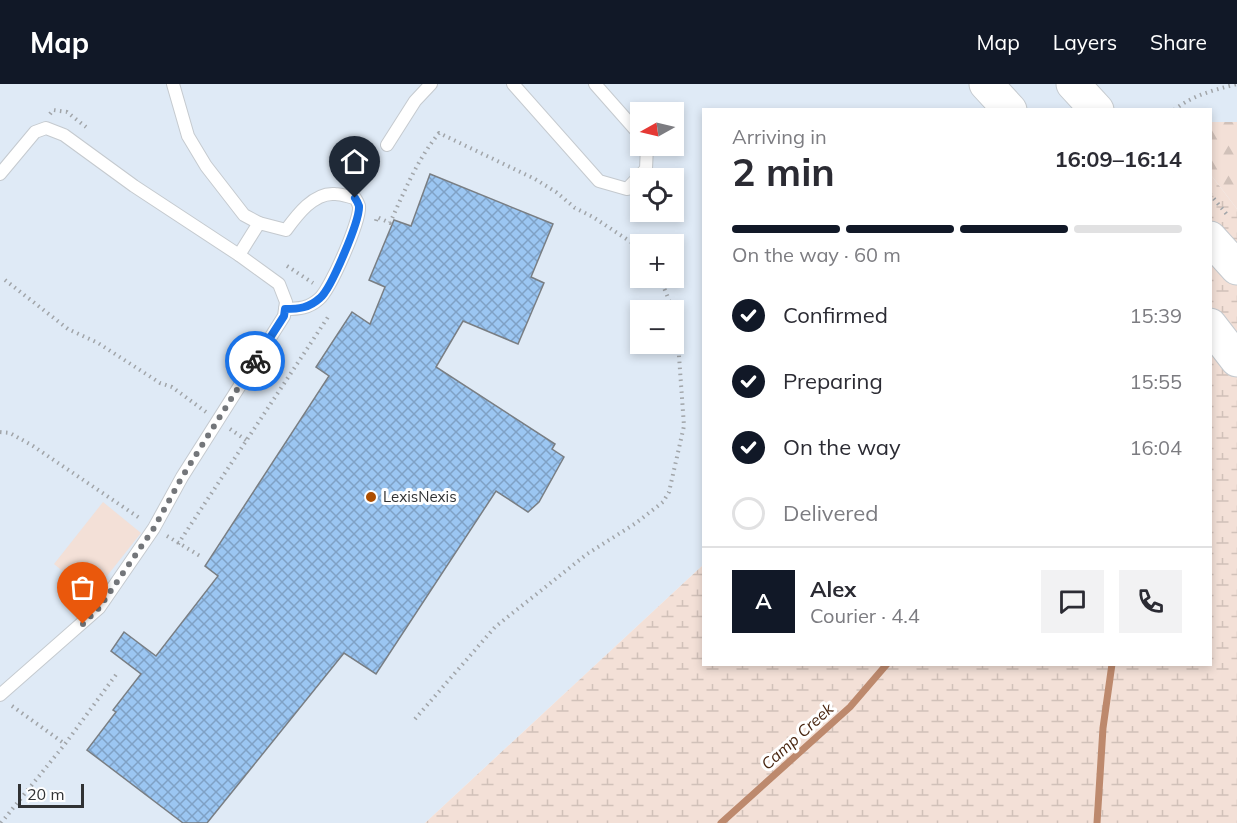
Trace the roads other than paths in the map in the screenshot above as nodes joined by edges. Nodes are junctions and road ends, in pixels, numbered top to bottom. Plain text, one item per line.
1 (431, 84) edge
2 (513, 84) edge
3 (595, 84) edge
4 (986, 84) edge
5 (1073, 84) edge
6 (175, 85) edge
7 (1008, 108) edge
8 (1095, 108) edge
9 (630, 124) edge
10 (387, 145) dead end
11 (647, 156) edge
12 (0, 174) edge
13 (259, 223) junction
14 (1220, 228) edge
15 (239, 255) junction
16 (1237, 268) edge
17 (285, 309) junction
18 (1212, 328) edge
19 (1237, 360) edge
20 (5, 700) edge

1 - 10 lane
2 - 11 lane
3 - 9 lane
4 - 7 main road
5 - 8 main road
6 - 13 lane
12 - 15 lane
13 - 15 lane
13 - 17 lane
14 - 16 main road
15 - 17 lane
17 - 20 lane
18 - 19 main road

